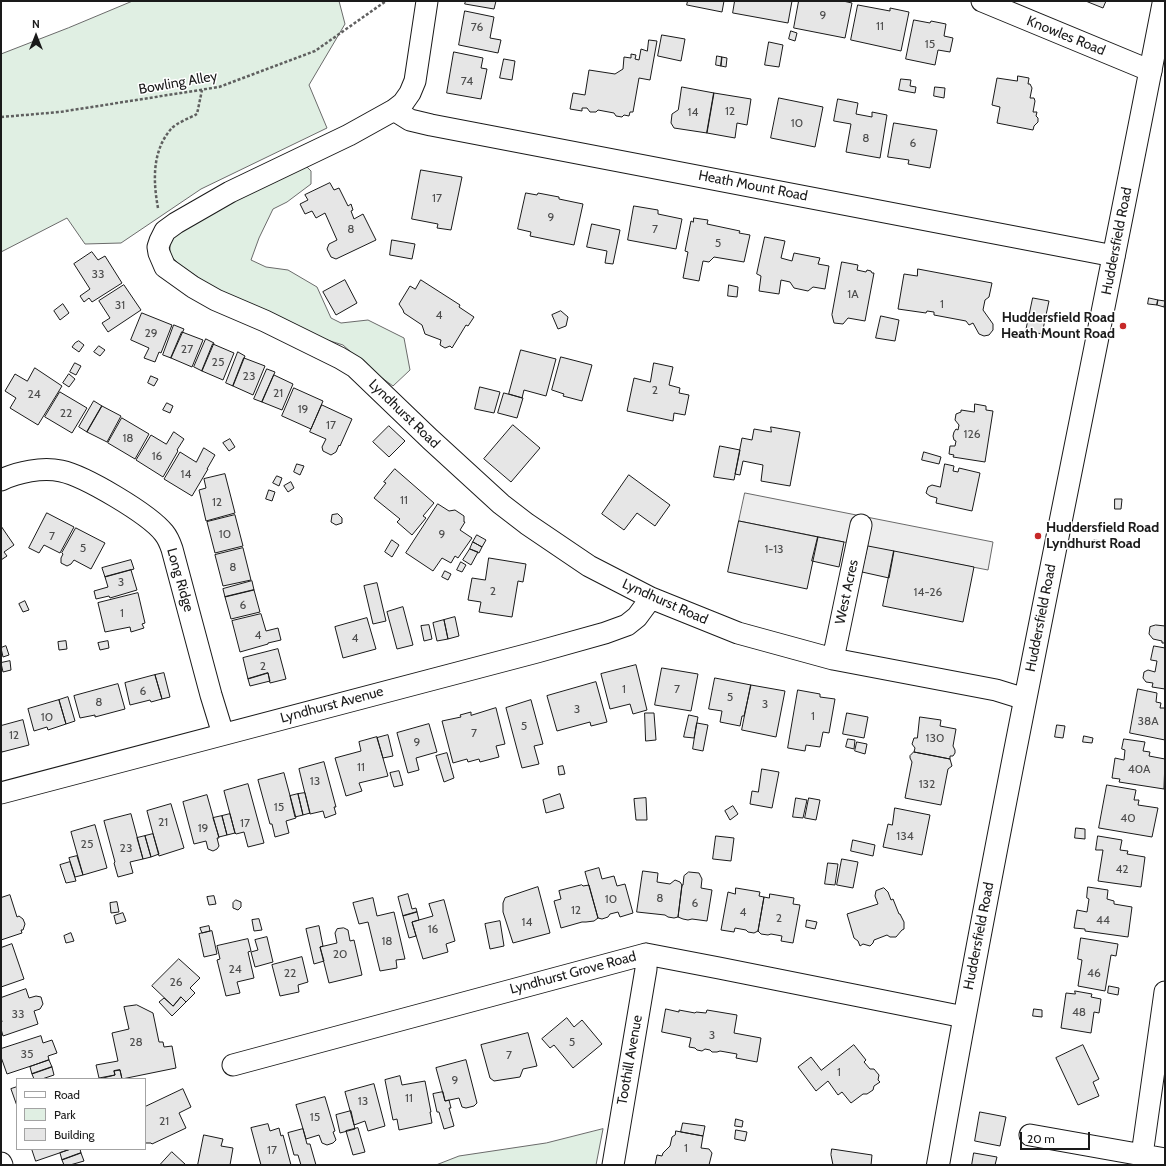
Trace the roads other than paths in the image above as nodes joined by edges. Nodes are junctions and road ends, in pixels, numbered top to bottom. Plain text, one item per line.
1 (427, 1) edge
2 (982, 1) edge
3 (1164, 1) edge
4 (1151, 70) junction
5 (394, 110) junction
6 (1114, 256) junction
7 (1, 480) edge
8 (861, 526) dead end
9 (651, 598) junction
10 (833, 659) junction
11 (1025, 699) junction
12 (224, 734) junction
13 (1, 793) edge
14 (646, 954) junction
15 (1165, 992) edge
16 (964, 1017) junction
17 (233, 1065) dead end
18 (1030, 1135) dead end
19 (1142, 1156) junction
20 (1165, 1160) edge
21 (613, 1165) edge
22 (938, 1165) edge

1 - 5 street
2 - 4 street, Knowles Road
3 - 4 main road, Huddersfield Road
4 - 6 main road, Huddersfield Road
5 - 6 street, Heath Mount Road
5 - 9 street, Lyndhurst Road
6 - 11 main road, Huddersfield Road
7 - 12 street, Long Ridge
8 - 10 street, West Acres
9 - 10 street, Lyndhurst Road
9 - 12 street, Lyndhurst Avenue
10 - 11 street, Lyndhurst Road
11 - 16 main road, Huddersfield Road
12 - 13 street, Lyndhurst Avenue
14 - 16 street, Lyndhurst Grove Road
14 - 17 street, Lyndhurst Grove Road
14 - 21 street, Toothill Avenue
15 - 19 street
16 - 22 main road, Huddersfield Road
18 - 19 street
19 - 20 street

